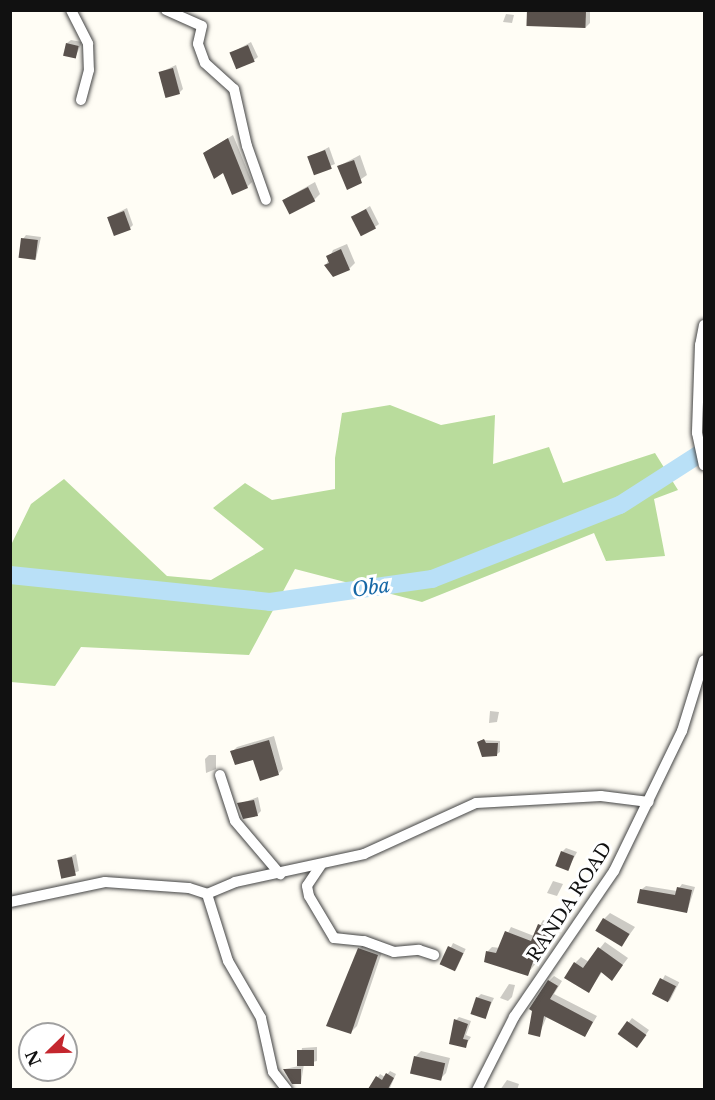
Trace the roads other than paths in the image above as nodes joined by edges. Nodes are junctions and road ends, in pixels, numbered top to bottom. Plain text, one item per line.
1 (71, 10) edge
2 (166, 10) edge
3 (81, 100) dead end
4 (267, 200) dead end
5 (705, 325) edge
6 (705, 465) edge
7 (705, 660) edge
8 (700, 695) edge
9 (220, 775) dead end
10 (649, 802) junction
11 (322, 865) junction
12 (280, 874) junction
13 (207, 894) junction
14 (10, 902) edge
15 (435, 955) dead end
16 (287, 1089) edge
17 (477, 1089) edge

1 - 3 street
2 - 4 street
5 - 6 street
7 - 8 street, RANDA ROAD
8 - 10 street, RANDA ROAD
9 - 12 street
10 - 11 street
10 - 17 street, RANDA ROAD
11 - 12 street
11 - 15 street
12 - 13 street
13 - 14 street
13 - 16 street

